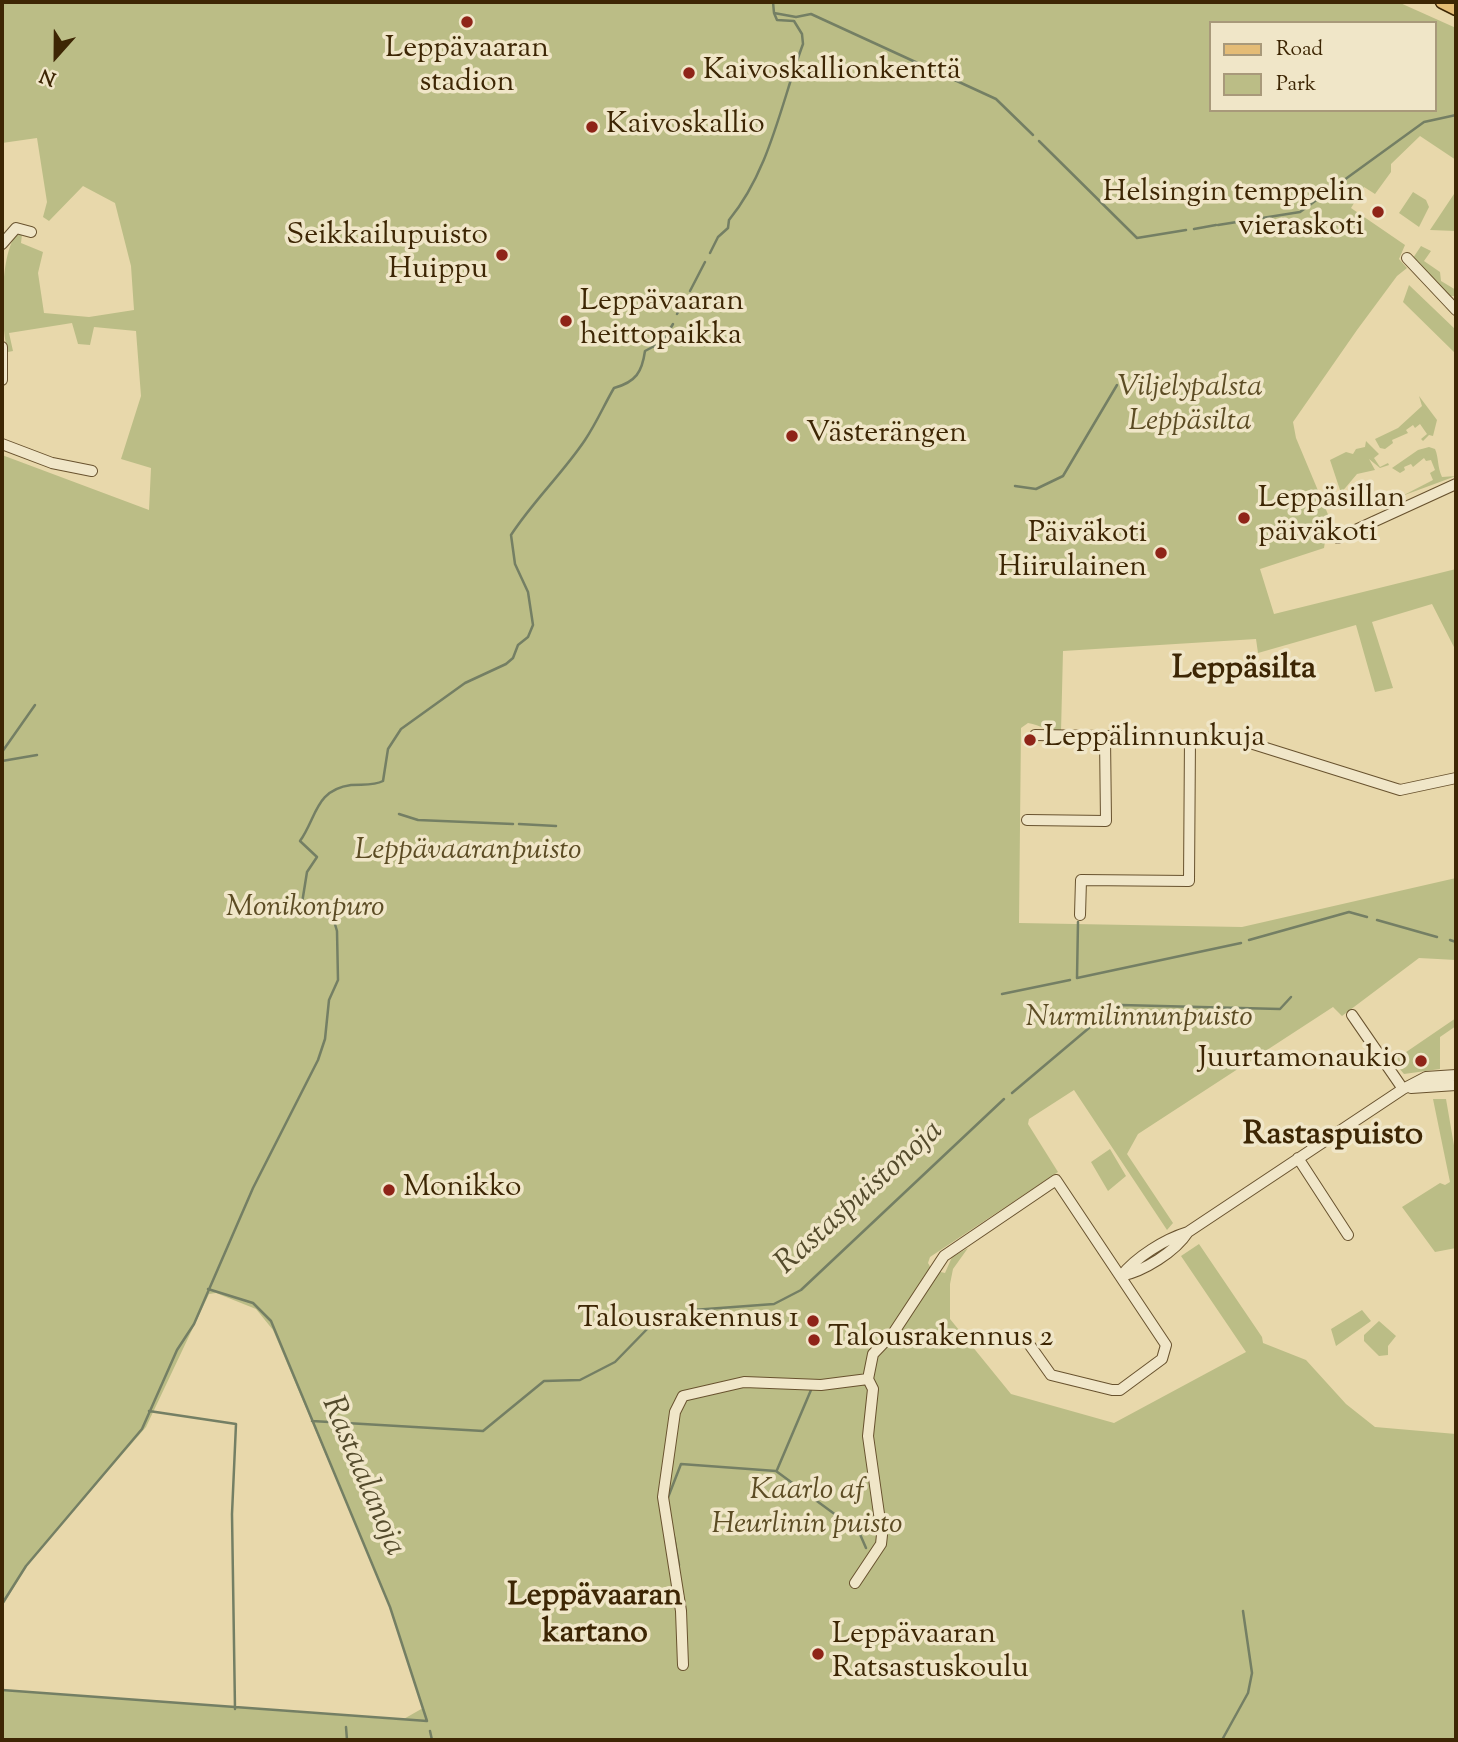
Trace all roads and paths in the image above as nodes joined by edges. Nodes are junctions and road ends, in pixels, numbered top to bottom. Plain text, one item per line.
1 (1442, 2) edge
2 (1456, 9) edge
3 (32, 232) dead end
4 (2, 244) edge
5 (1407, 258) dead end
6 (1456, 310) edge
7 (2, 347) edge
8 (2, 380) edge
9 (2, 444) edge
10 (92, 471) dead end
11 (1456, 484) edge
12 (1338, 538) dead end
13 (1035, 735) dead end
14 (1105, 738) junction
15 (1190, 738) junction
16 (1456, 778) edge
17 (1027, 820) dead end
18 (1080, 915) dead end
19 (1352, 1015) dead end
20 (1456, 1075) edge
21 (1456, 1085) edge
22 (1404, 1089) junction
23 (1298, 1158) junction
24 (1348, 1234) dead end
25 (1121, 1276) junction
26 (1029, 1344) dead end
27 (869, 1379) junction
28 (855, 1583) dead end
29 (683, 1665) dead end

1 - 2 main road
3 - 4 street
5 - 6 street
7 - 8 street
9 - 10 street
11 - 12 street
13 - 14 street
14 - 15 street
14 - 17 street
15 - 16 street
15 - 18 street
19 - 22 street
20 - 22 street
21 - 22 street
22 - 23 street
23 - 24 street
23 - 25 street
25 - 26 street
25 - 27 street
27 - 28 street
27 - 29 street

